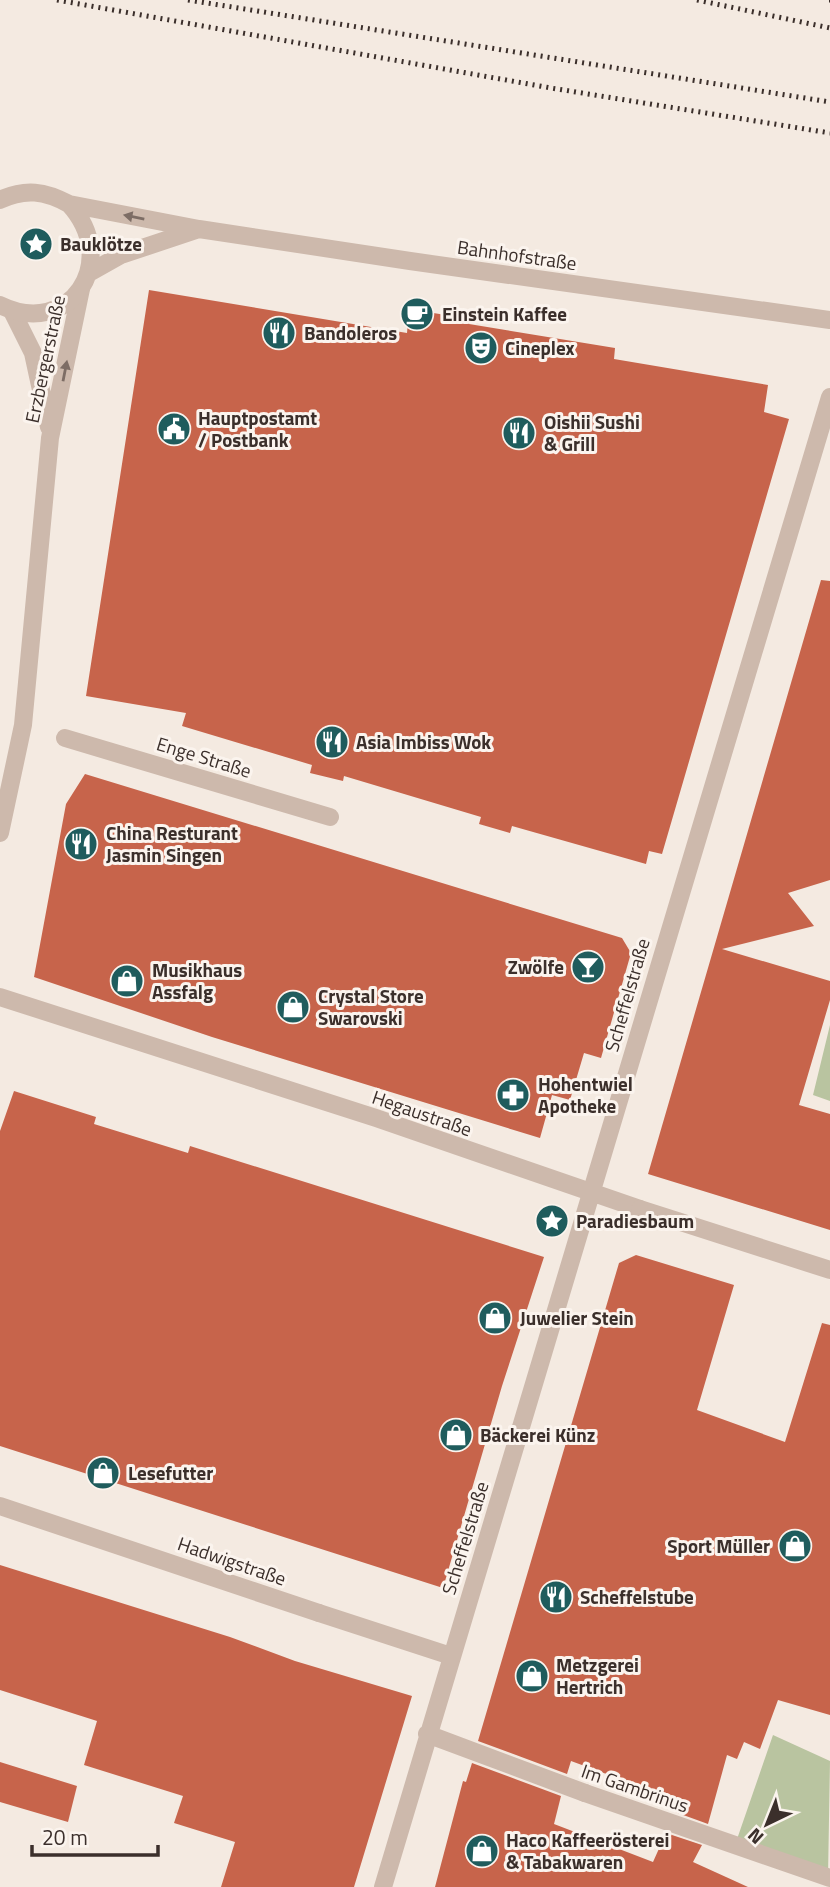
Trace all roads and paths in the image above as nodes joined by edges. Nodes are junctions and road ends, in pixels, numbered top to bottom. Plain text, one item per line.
1 (0, 200) edge
2 (69, 204) junction
3 (199, 229) junction
4 (85, 281) junction
5 (6, 308) edge
6 (830, 320) edge
7 (830, 397) edge
8 (50, 438) junction
9 (65, 738) dead end
10 (330, 817) dead end
11 (0, 833) edge
12 (0, 998) edge
13 (591, 1192) junction
14 (830, 1270) edge
15 (0, 1506) edge
16 (452, 1657) junction
17 (427, 1734) junction
18 (830, 1878) edge
19 (383, 1887) edge

1 - 2 street, Bahnhofstraße
3 -> 2 street, Bahnhofstraße
2 - 4 street
3 - 4 street, Bahnhofstraße
3 - 6 street, Bahnhofstraße
4 - 5 street, Bahnhofstraße
8 -> 4 street, Erzbergerstraße
5 - 8 street, Erzbergerstraße
7 - 13 street, Scheffelstraße
8 - 11 street, Erzbergerstraße
9 - 10 street, Enge Straße
12 - 13 street, Hegaustraße
13 - 14 street, Hegaustraße
13 - 16 street, Scheffelstraße
15 - 16 street, Hadwigstraße
16 - 17 street, Scheffelstraße
17 - 18 street, Im Gambrinus
17 - 19 street, Scheffelstraße

